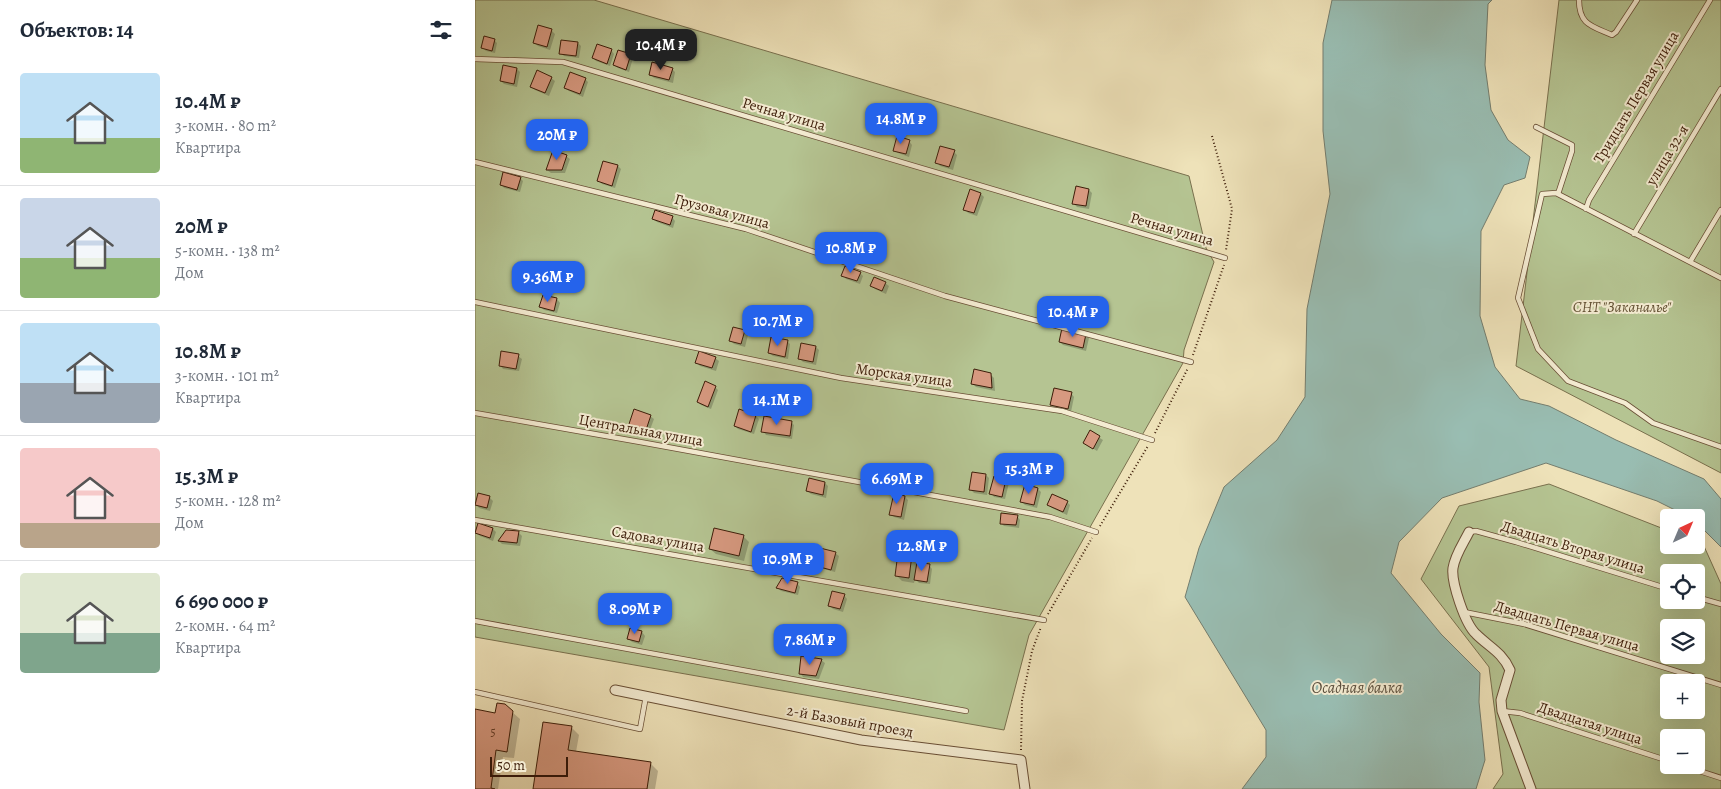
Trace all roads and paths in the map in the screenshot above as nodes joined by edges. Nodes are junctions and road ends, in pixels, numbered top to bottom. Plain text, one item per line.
1 (1579, 0) edge
2 (1637, 0) edge
3 (1710, 0) edge
4 (475, 59) edge
5 (1721, 88) edge
6 (1536, 126) dead end
7 (1213, 136) dead end
8 (475, 162) edge
9 (1558, 194) junction
10 (1585, 209) junction
11 (1721, 210) edge
12 (1634, 234) junction
13 (1225, 258) junction
14 (1690, 262) junction
15 (1721, 278) edge
16 (475, 302) edge
17 (1191, 362) junction
18 (475, 413) edge
19 (1152, 440) junction
20 (1721, 447) edge
21 (475, 520) edge
22 (1096, 532) junction
23 (1469, 532) joint
24 (1660, 586) edge
25 (1705, 600) edge
26 (1721, 604) edge
27 (1463, 612) junction
28 (1044, 620) junction
29 (475, 621) edge
30 (1721, 685) edge
31 (615, 690) dead end
32 (475, 692) edge
33 (646, 696) junction
34 (966, 711) dead end
35 (1502, 711) junction
36 (1660, 758) edge
37 (1021, 760) junction
38 (1705, 773) edge
39 (1721, 778) edge
40 (1025, 789) edge
41 (1531, 789) edge

1 - 2 lane
3 - 10 lane, Тридцать Первая улица
4 - 13 lane, Речная улица
5 - 12 lane, улица 32-я
6 - 9 lane
7 - 13 path
8 - 17 lane, Грузовая улица
9 - 10 lane
9 - 20 lane
10 - 12 lane
11 - 14 lane
12 - 14 lane
13 - 17 path
14 - 15 lane
16 - 19 lane, Морская улица
17 - 19 path
18 - 22 lane, Центральная улица
19 - 22 path
21 - 28 lane, Садовая улица
22 - 28 path
23 - 24 lane, Двадцать Вторая улица
23 - 27 street
25 - 26 lane
27 - 30 lane, Двадцать Первая улица
27 - 35 street
28 - 37 path
29 - 34 lane
31 - 33 street, 2-й Базовый проезд
32 - 33 lane
33 - 37 street, 2-й Базовый проезд
35 - 36 lane, Двадцатая улица
35 - 41 street
37 - 40 street
38 - 39 lane

